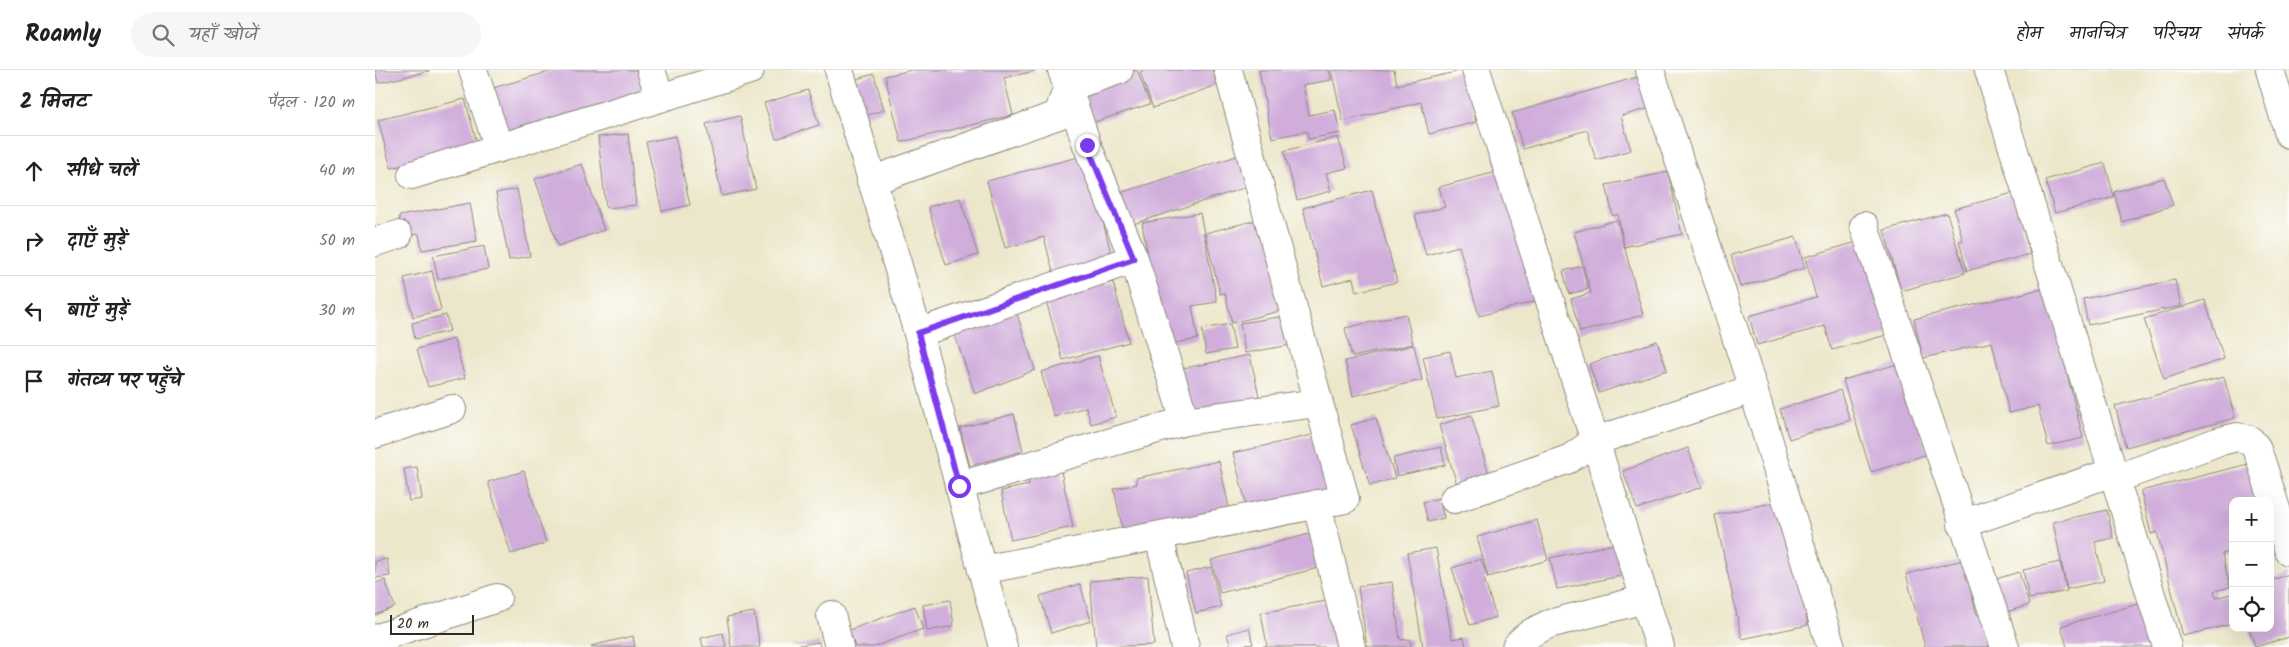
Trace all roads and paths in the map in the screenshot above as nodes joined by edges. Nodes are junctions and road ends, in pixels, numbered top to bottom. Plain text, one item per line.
1 (473, 70) edge
2 (651, 70) edge
3 (750, 70) edge
4 (839, 70) edge
5 (1119, 70) edge
6 (1228, 70) edge
7 (1476, 70) edge
8 (1650, 70) edge
9 (1989, 70) edge
10 (2271, 70) edge
11 (1065, 79) edge
12 (660, 98) junction
13 (2289, 134) edge
14 (499, 148) junction
15 (412, 175) dead end
16 (871, 181) junction
17 (1864, 226) dead end
18 (1134, 259) junction
19 (918, 333) junction
20 (1753, 389) junction
21 (1317, 403) junction
22 (452, 409) dead end
23 (1185, 421) junction
24 (375, 434) edge
25 (1595, 441) junction
26 (2114, 475) junction
27 (959, 486) junction
28 (1454, 499) dead end
29 (1317, 504) junction
30 (1963, 524) junction
31 (1159, 536) junction
32 (2289, 551) edge
33 (982, 570) junction
34 (497, 598) dead end
35 (1645, 599) junction
36 (831, 615) dead end
37 (375, 639) edge
38 (839, 647) edge
39 (1003, 647) edge
40 (1185, 647) edge
41 (1351, 647) edge
42 (1516, 647) edge
43 (1660, 647) edge
44 (1831, 647) edge
45 (2005, 647) edge
46 (2167, 647) edge

1 - 14 street
2 - 12 street
3 - 12 street
4 - 16 street
5 - 11 street
6 - 21 street
7 - 25 street
8 - 20 street
9 - 26 street
10 - 13 street
11 - 16 street
11 - 18 street
12 - 14 street
14 - 15 street
16 - 19 street
17 - 30 street
18 - 19 street
18 - 23 street
19 - 27 street
20 - 25 street
20 - 44 street
21 - 23 street
21 - 29 street
22 - 24 street
23 - 27 street
25 - 28 street
25 - 35 street
26 - 30 street
26 - 32 street
26 - 46 street
27 - 33 street
29 - 31 street
29 - 41 street
30 - 45 street
31 - 33 street
31 - 40 street
33 - 39 street
34 - 37 street
35 - 42 street
35 - 43 street
36 - 38 street

